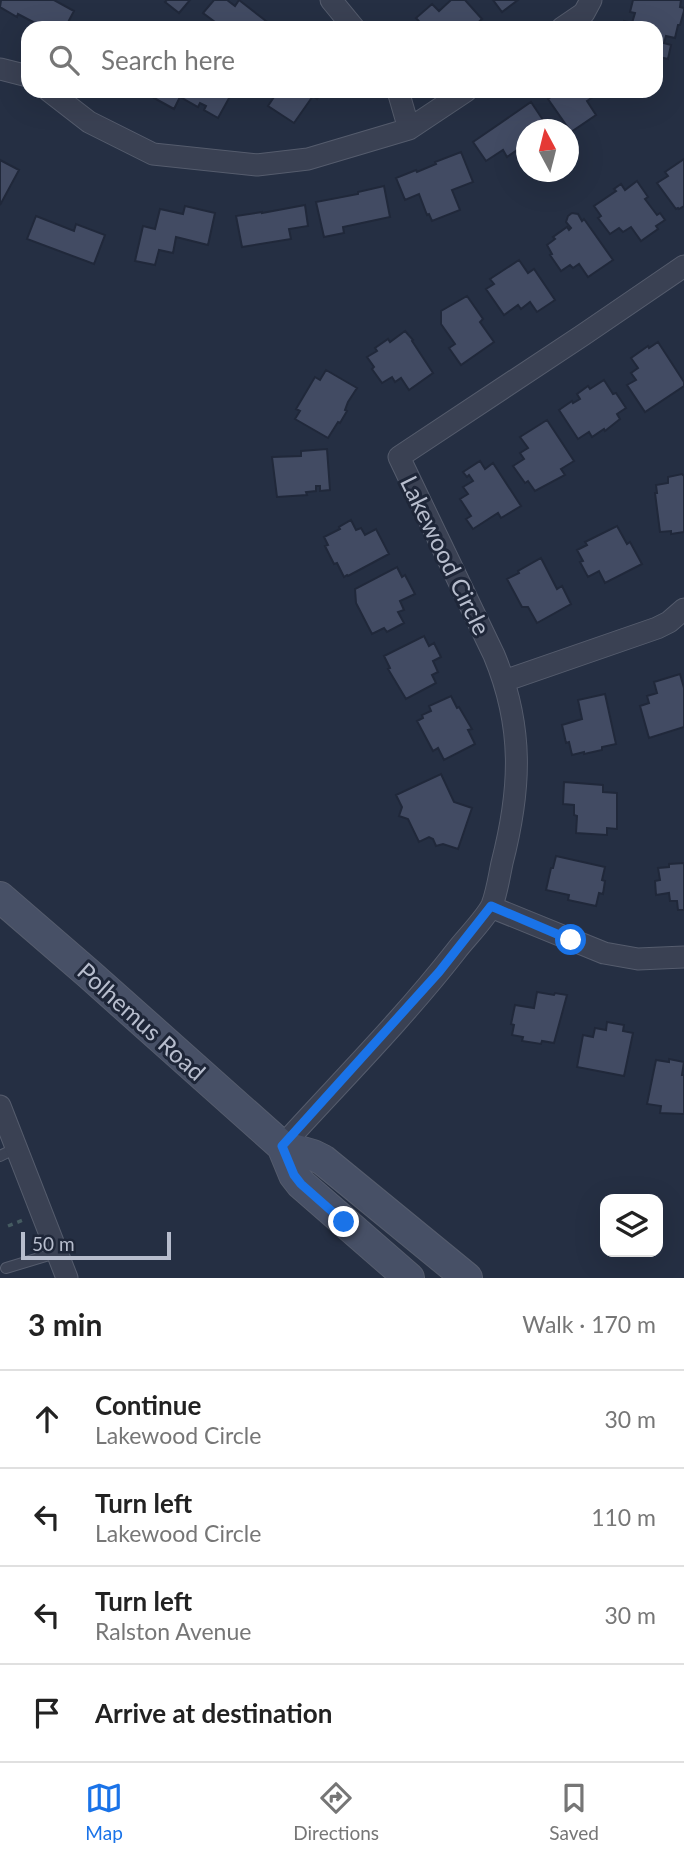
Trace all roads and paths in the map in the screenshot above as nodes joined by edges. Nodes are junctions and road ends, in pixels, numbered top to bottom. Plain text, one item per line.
1 (331, 0) edge
2 (591, 0) edge
3 (348, 21) edge
4 (572, 21) edge
5 (0, 69) edge
6 (21, 74) edge
7 (58, 98) edge
8 (400, 98) edge
9 (456, 98) edge
10 (409, 129) junction
11 (684, 266) edge
12 (684, 609) edge
13 (504, 681) junction
14 (0, 897) edge
15 (491, 906) junction
16 (684, 957) edge
17 (0, 1106) edge
18 (282, 1146) junction
19 (8, 1152) edge
20 (23, 1220) dead end
21 (8, 1226) dead end
22 (58, 1252) junction
23 (6, 1268) dead end
24 (67, 1278) edge
25 (409, 1278) edge
26 (467, 1278) edge

1 - 3 street
2 - 4 street
5 - 6 street
7 - 10 street
8 - 10 street
9 - 10 street
11 - 13 street, Lakewood Circle
12 - 13 street
13 - 15 street, Lakewood Circle
14 - 18 main road, Polhemus Road
15 - 16 street
15 - 18 street, Lakewood Circle
17 - 19 street
18 - 25 main road
18 - 26 main road
19 - 22 street
20 - 21 path
22 - 23 lane
22 - 24 street

